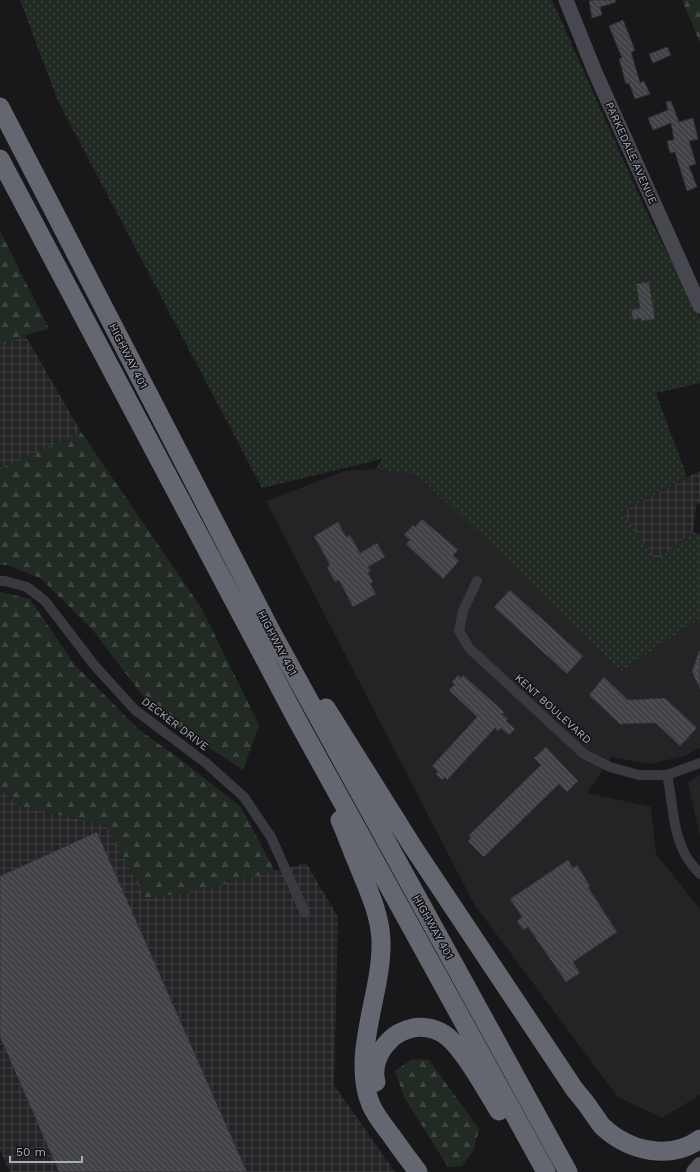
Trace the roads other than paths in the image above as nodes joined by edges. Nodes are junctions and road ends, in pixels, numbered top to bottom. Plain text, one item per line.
1 (566, 0) edge
2 (0, 107) edge
3 (0, 159) edge
4 (700, 306) edge
5 (0, 581) edge
6 (477, 581) dead end
7 (271, 631) junction
8 (296, 718) junction
9 (700, 764) edge
10 (667, 776) junction
11 (700, 874) edge
12 (305, 913) dead end
13 (700, 1139) edge
14 (700, 1165) edge
15 (545, 1170) edge
16 (418, 1172) edge
17 (430, 1172) edge
18 (568, 1172) edge
19 (694, 1172) edge

1 - 4 street, PARKEDALE AVENUE
2 - 7 highway, HIGHWAY 401
3 - 8 highway, HIGHWAY 401
5 - 12 street, DECKER DRIVE
6 - 10 street, KENT BOULEVARD
7 - 13 highway
7 - 18 highway, HIGHWAY 401
8 - 15 highway, HIGHWAY 401
8 - 16 highway
9 - 10 street, KENT BOULEVARD
10 - 11 street
14 - 19 main road
15 - 17 highway

